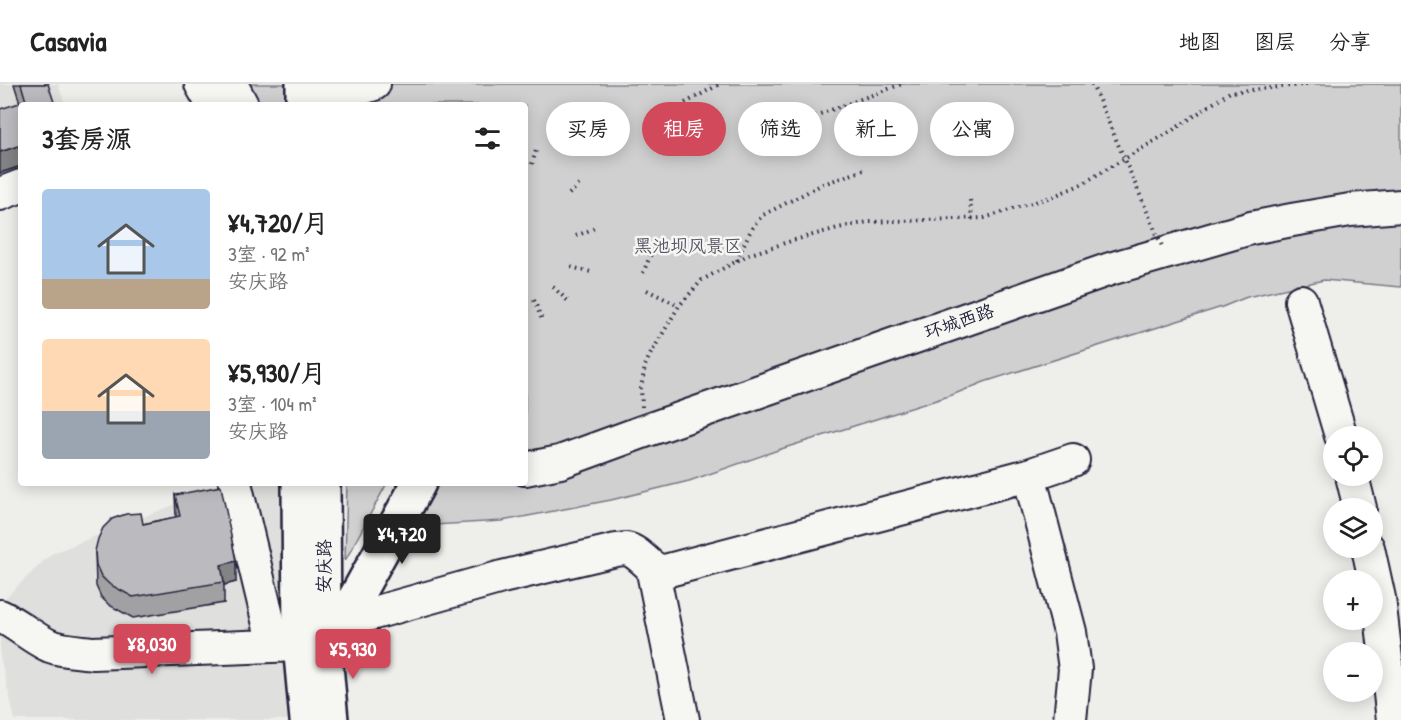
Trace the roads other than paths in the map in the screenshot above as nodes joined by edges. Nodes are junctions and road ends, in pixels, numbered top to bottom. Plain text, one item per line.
1 (201, 84) edge
2 (231, 84) edge
3 (374, 84) edge
4 (319, 95) edge
5 (211, 102) edge
6 (240, 102) edge
7 (18, 187) edge
8 (0, 194) edge
9 (1401, 206) edge
10 (1301, 302) dead end
11 (1338, 426) edge
12 (1073, 460) dead end
13 (528, 468) edge
14 (1029, 475) junction
15 (236, 486) edge
16 (299, 486) edge
17 (323, 486) edge
18 (417, 486) edge
19 (1370, 558) edge
20 (652, 567) junction
21 (0, 616) edge
22 (310, 639) junction
23 (307, 720) edge
24 (331, 720) edge
25 (682, 720) edge
26 (1070, 720) edge
27 (1393, 720) edge

1 - 5 street
2 - 6 street
3 - 4 street
7 - 8 street
9 - 13 street, 环城西路
10 - 11 street
12 - 14 street
14 - 20 street
14 - 26 street
15 - 22 street
16 - 22 main road, 安庆路
17 - 22 main road, 安庆路
18 - 22 main road
19 - 27 street
20 - 22 street
20 - 25 street
21 - 22 street
22 - 23 main road, 安庆路
22 - 24 main road, 安庆路

